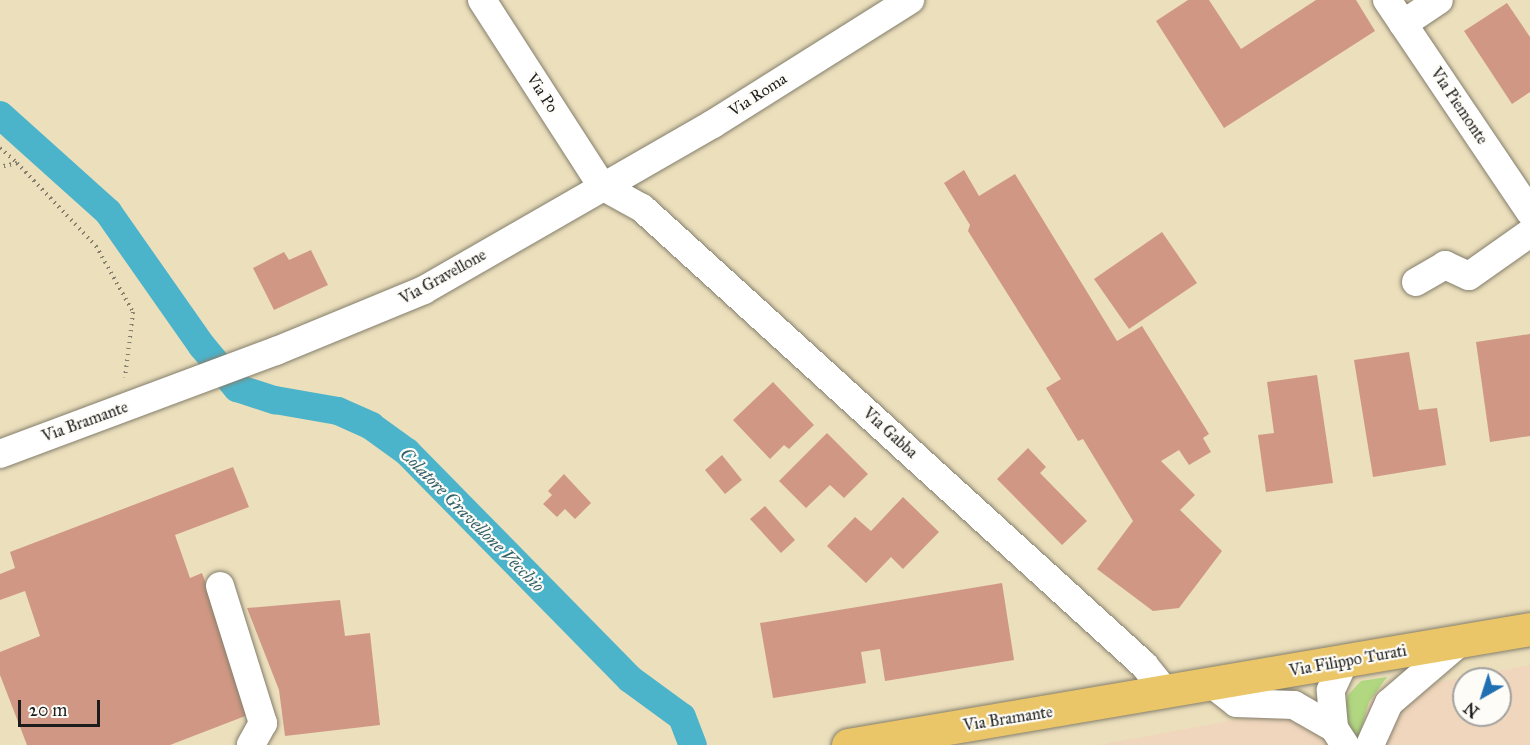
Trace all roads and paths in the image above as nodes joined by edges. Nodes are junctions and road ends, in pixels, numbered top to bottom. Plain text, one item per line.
1 (482, 0) edge
2 (910, 0) edge
3 (1387, 0) edge
4 (1439, 0) edge
5 (1403, 24) junction
6 (0, 148) edge
7 (17, 163) junction
8 (0, 167) edge
9 (602, 186) junction
10 (1530, 212) edge
11 (1530, 233) edge
12 (1416, 282) dead end
13 (171, 391) joint
14 (123, 408) junction
15 (0, 454) edge
16 (220, 586) dead end
17 (1530, 630) edge
18 (1461, 641) junction
19 (1344, 662) junction
20 (1212, 684) junction
21 (1167, 693) junction
22 (1339, 736) edge
23 (251, 745) edge
24 (848, 745) edge
25 (1370, 745) edge

1 - 9 street, Via Po
2 - 9 street, Via Roma
3 - 5 street, Via Piemonte
4 - 5 street
5 - 10 street, Via Piemonte
6 - 7 path
7 - 8 path
7 - 14 path
9 - 13 street, Via Gravellone
9 - 21 street, Via Gabba
11 - 12 street
13 - 14 street, Via Bramante
14 - 15 street, Via Bramante
16 - 23 street
17 - 18 main road, Via Filippo Turati
18 - 19 main road, Via Filippo Turati
18 - 25 street
19 - 20 main road, Via Filippo Turati
19 - 22 street
20 - 21 main road, Via Filippo Turati
20 - 22 street
21 - 24 main road, Via Bramante

